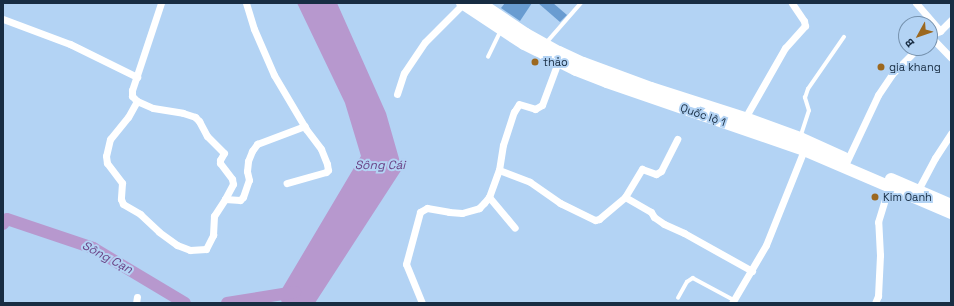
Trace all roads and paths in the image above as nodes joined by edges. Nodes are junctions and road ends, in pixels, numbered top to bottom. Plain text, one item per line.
1 (162, 3) edge
2 (246, 3) edge
3 (463, 3) edge
4 (480, 3) edge
5 (581, 3) edge
6 (792, 3) edge
7 (916, 3) edge
8 (3, 19) edge
9 (951, 20) edge
10 (501, 29) junction
11 (940, 31) joint
12 (844, 37) dead end
13 (545, 44) junction
14 (938, 44) edge
15 (910, 56) edge
16 (488, 57) dead end
17 (951, 58) edge
18 (558, 62) junction
19 (136, 77) junction
20 (397, 94) dead end
21 (137, 101) junction
22 (745, 118) junction
23 (305, 126) junction
24 (951, 133) edge
25 (677, 139) dead end
26 (802, 144) junction
27 (846, 163) junction
28 (499, 170) junction
29 (287, 183) dead end
30 (889, 187) junction
31 (918, 190) junction
32 (489, 197) junction
33 (625, 197) junction
34 (225, 199) junction
35 (951, 204) edge
36 (951, 214) edge
37 (515, 228) dead end
38 (752, 271) junction
39 (678, 298) dead end
40 (733, 302) edge
41 (422, 303) edge
42 (875, 303) edge

1 - 19 street
2 - 23 street
3 - 10 highway, Quốc lộ 1
3 - 20 street
4 - 13 highway, Quốc lộ 1
5 - 13 lane
6 - 22 street
7 - 11 street
8 - 19 street
9 - 11 street
10 - 16 lane
10 - 18 highway, Quốc lộ 1
12 - 26 lane
13 - 22 highway, Quốc lộ 1
14 - 17 street
15 - 27 street
18 - 26 highway, Quốc lộ 1
18 - 28 street
19 - 21 street
21 - 34 street
21 - 34 street
22 - 26 highway, Quốc lộ 1
23 - 29 street
23 - 34 street
24 - 31 street
25 - 33 street
26 - 27 highway, Quốc lộ 1
26 - 38 street
27 - 30 highway, Quốc lộ 1
27 - 31 highway, Quốc lộ 1
28 - 32 street
28 - 33 street
30 - 36 highway, Quốc lộ 1
30 - 42 street
31 - 35 highway, Quốc lộ 1
32 - 37 street
32 - 41 street
33 - 38 street
38 - 40 street
39 - 40 lane

